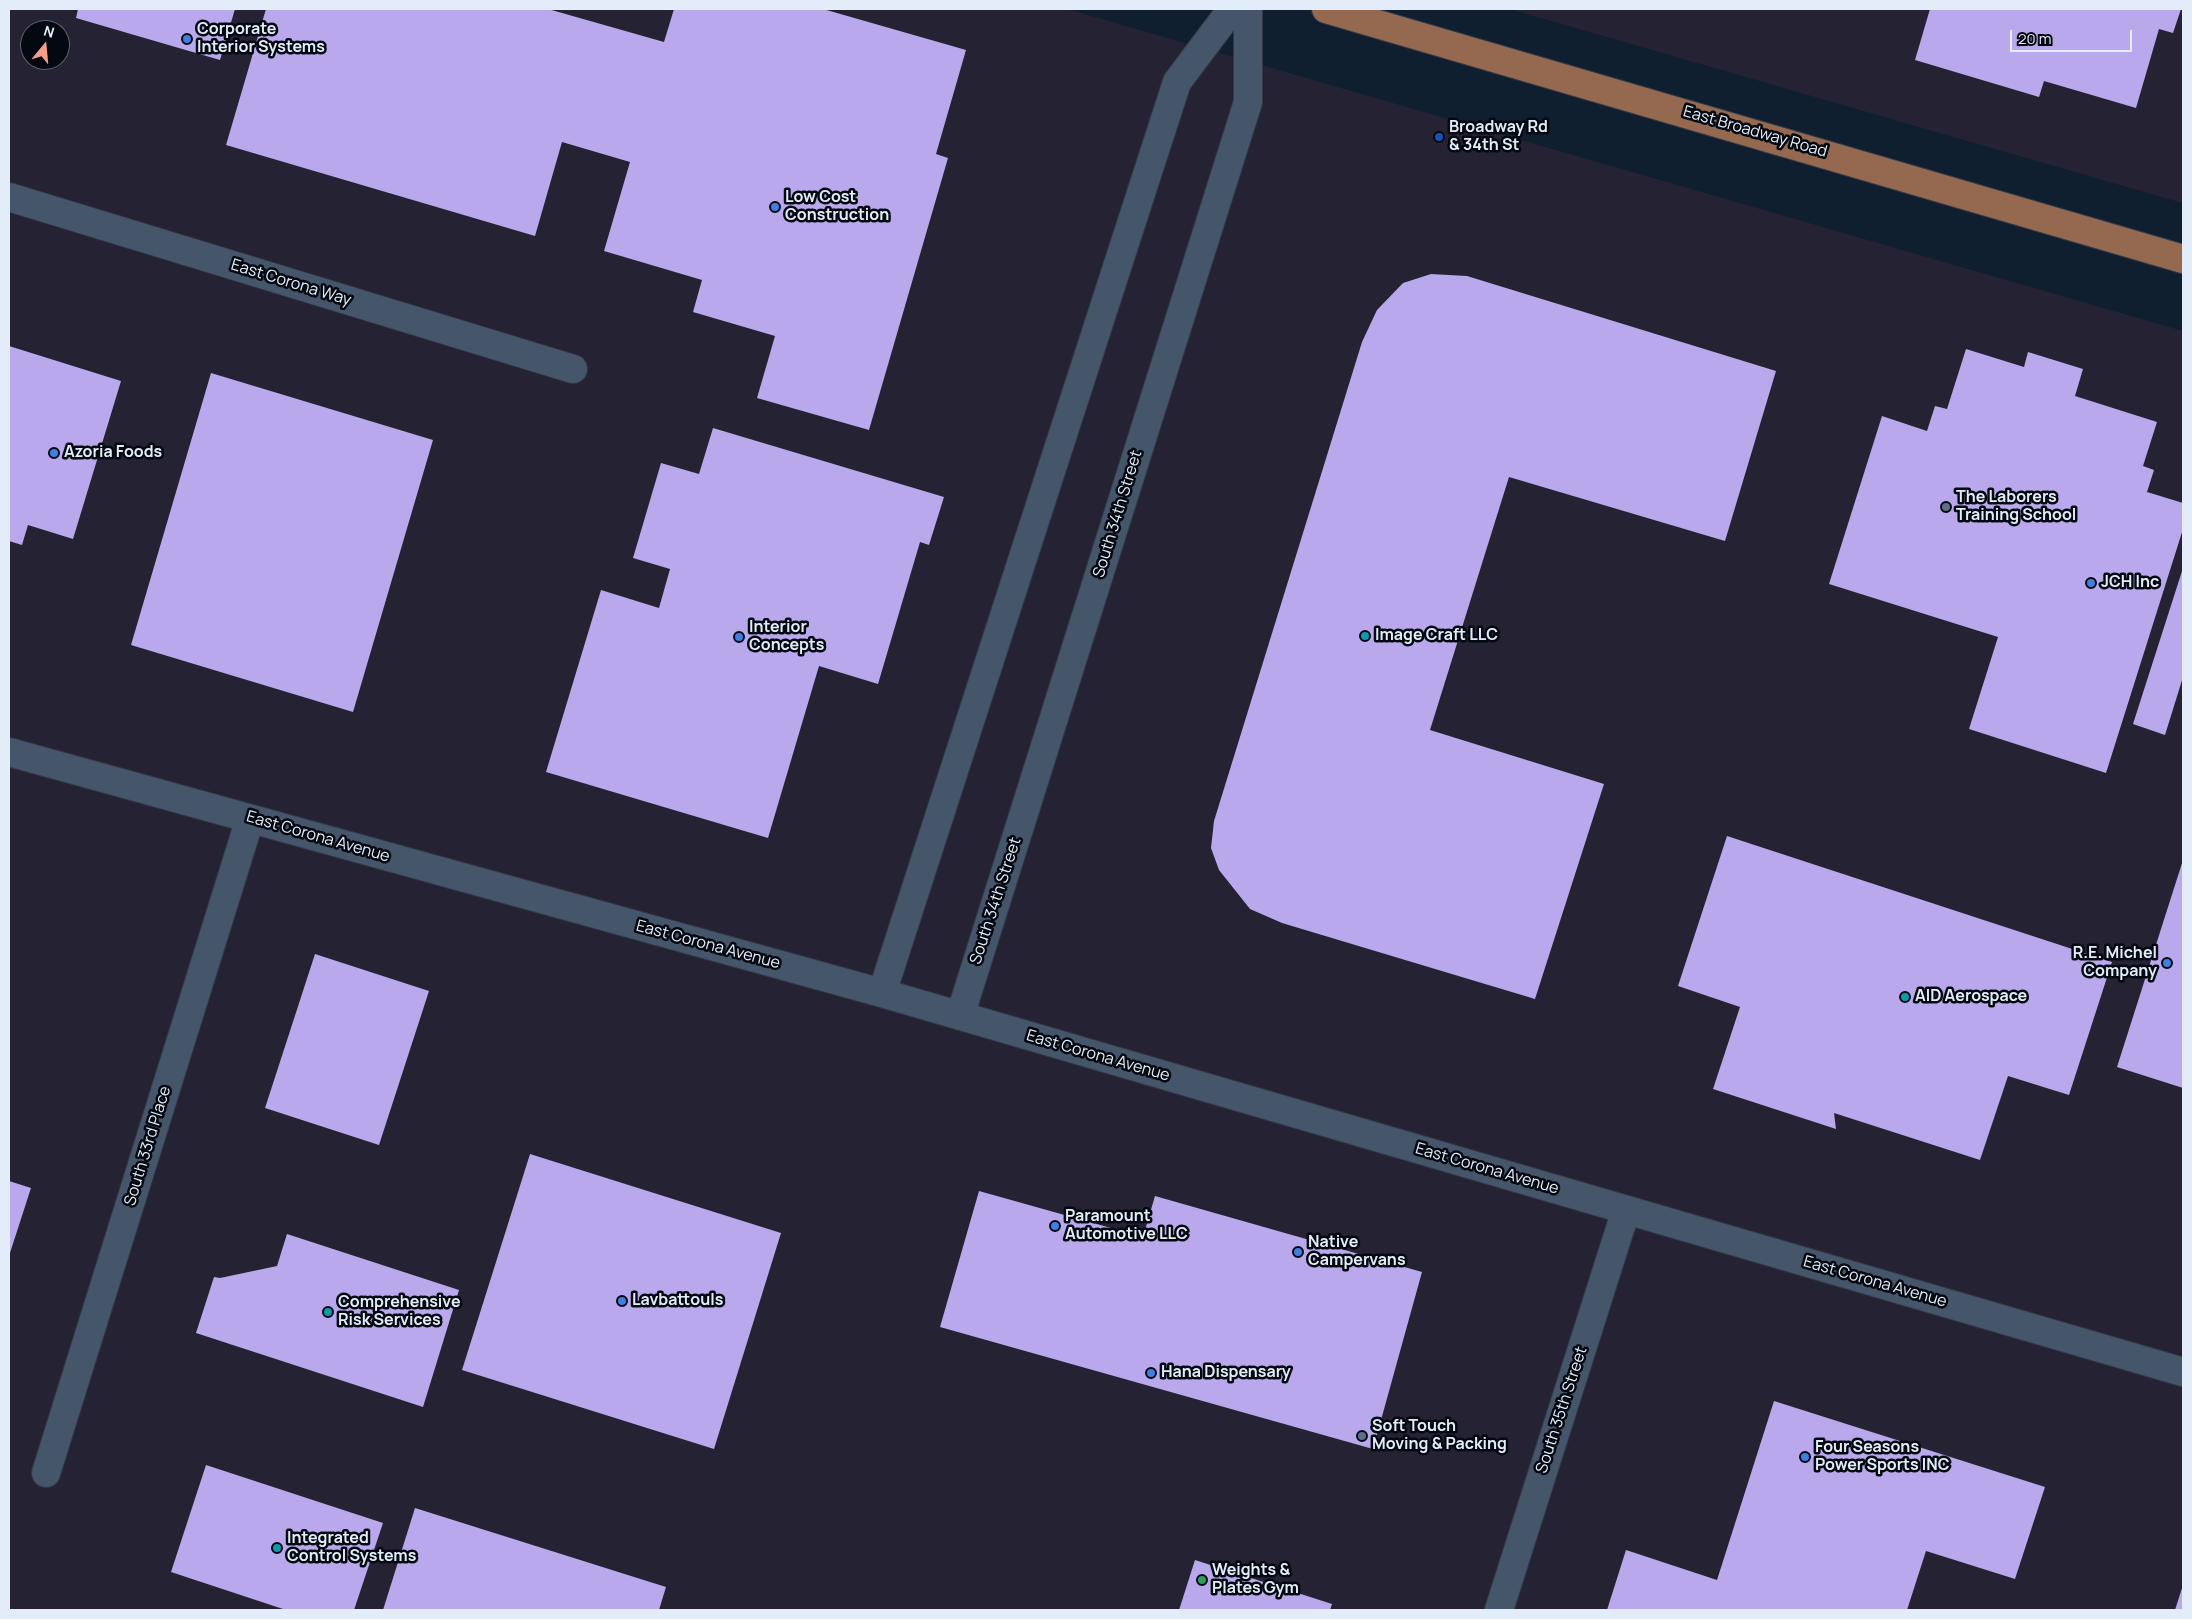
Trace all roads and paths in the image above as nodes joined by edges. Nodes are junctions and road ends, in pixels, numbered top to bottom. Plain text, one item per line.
1 (1232, 9) edge
2 (1248, 9) edge
3 (1326, 9) edge
4 (9, 197) edge
5 (2183, 259) edge
6 (573, 369) dead end
7 (9, 752) edge
8 (250, 818) junction
9 (882, 993) junction
10 (960, 1016) junction
11 (1626, 1210) junction
12 (2183, 1372) edge
13 (46, 1473) dead end
14 (1499, 1610) edge

1 - 9 street
2 - 10 street, South 34th Street
3 - 5 main road, East Broadway Road
4 - 6 street, East Corona Way
7 - 8 street, East Corona Avenue
8 - 9 street, East Corona Avenue
8 - 13 street, South 33rd Place
9 - 10 street, East Corona Avenue
10 - 11 street, East Corona Avenue
11 - 12 street, East Corona Avenue
11 - 14 street, South 35th Street

